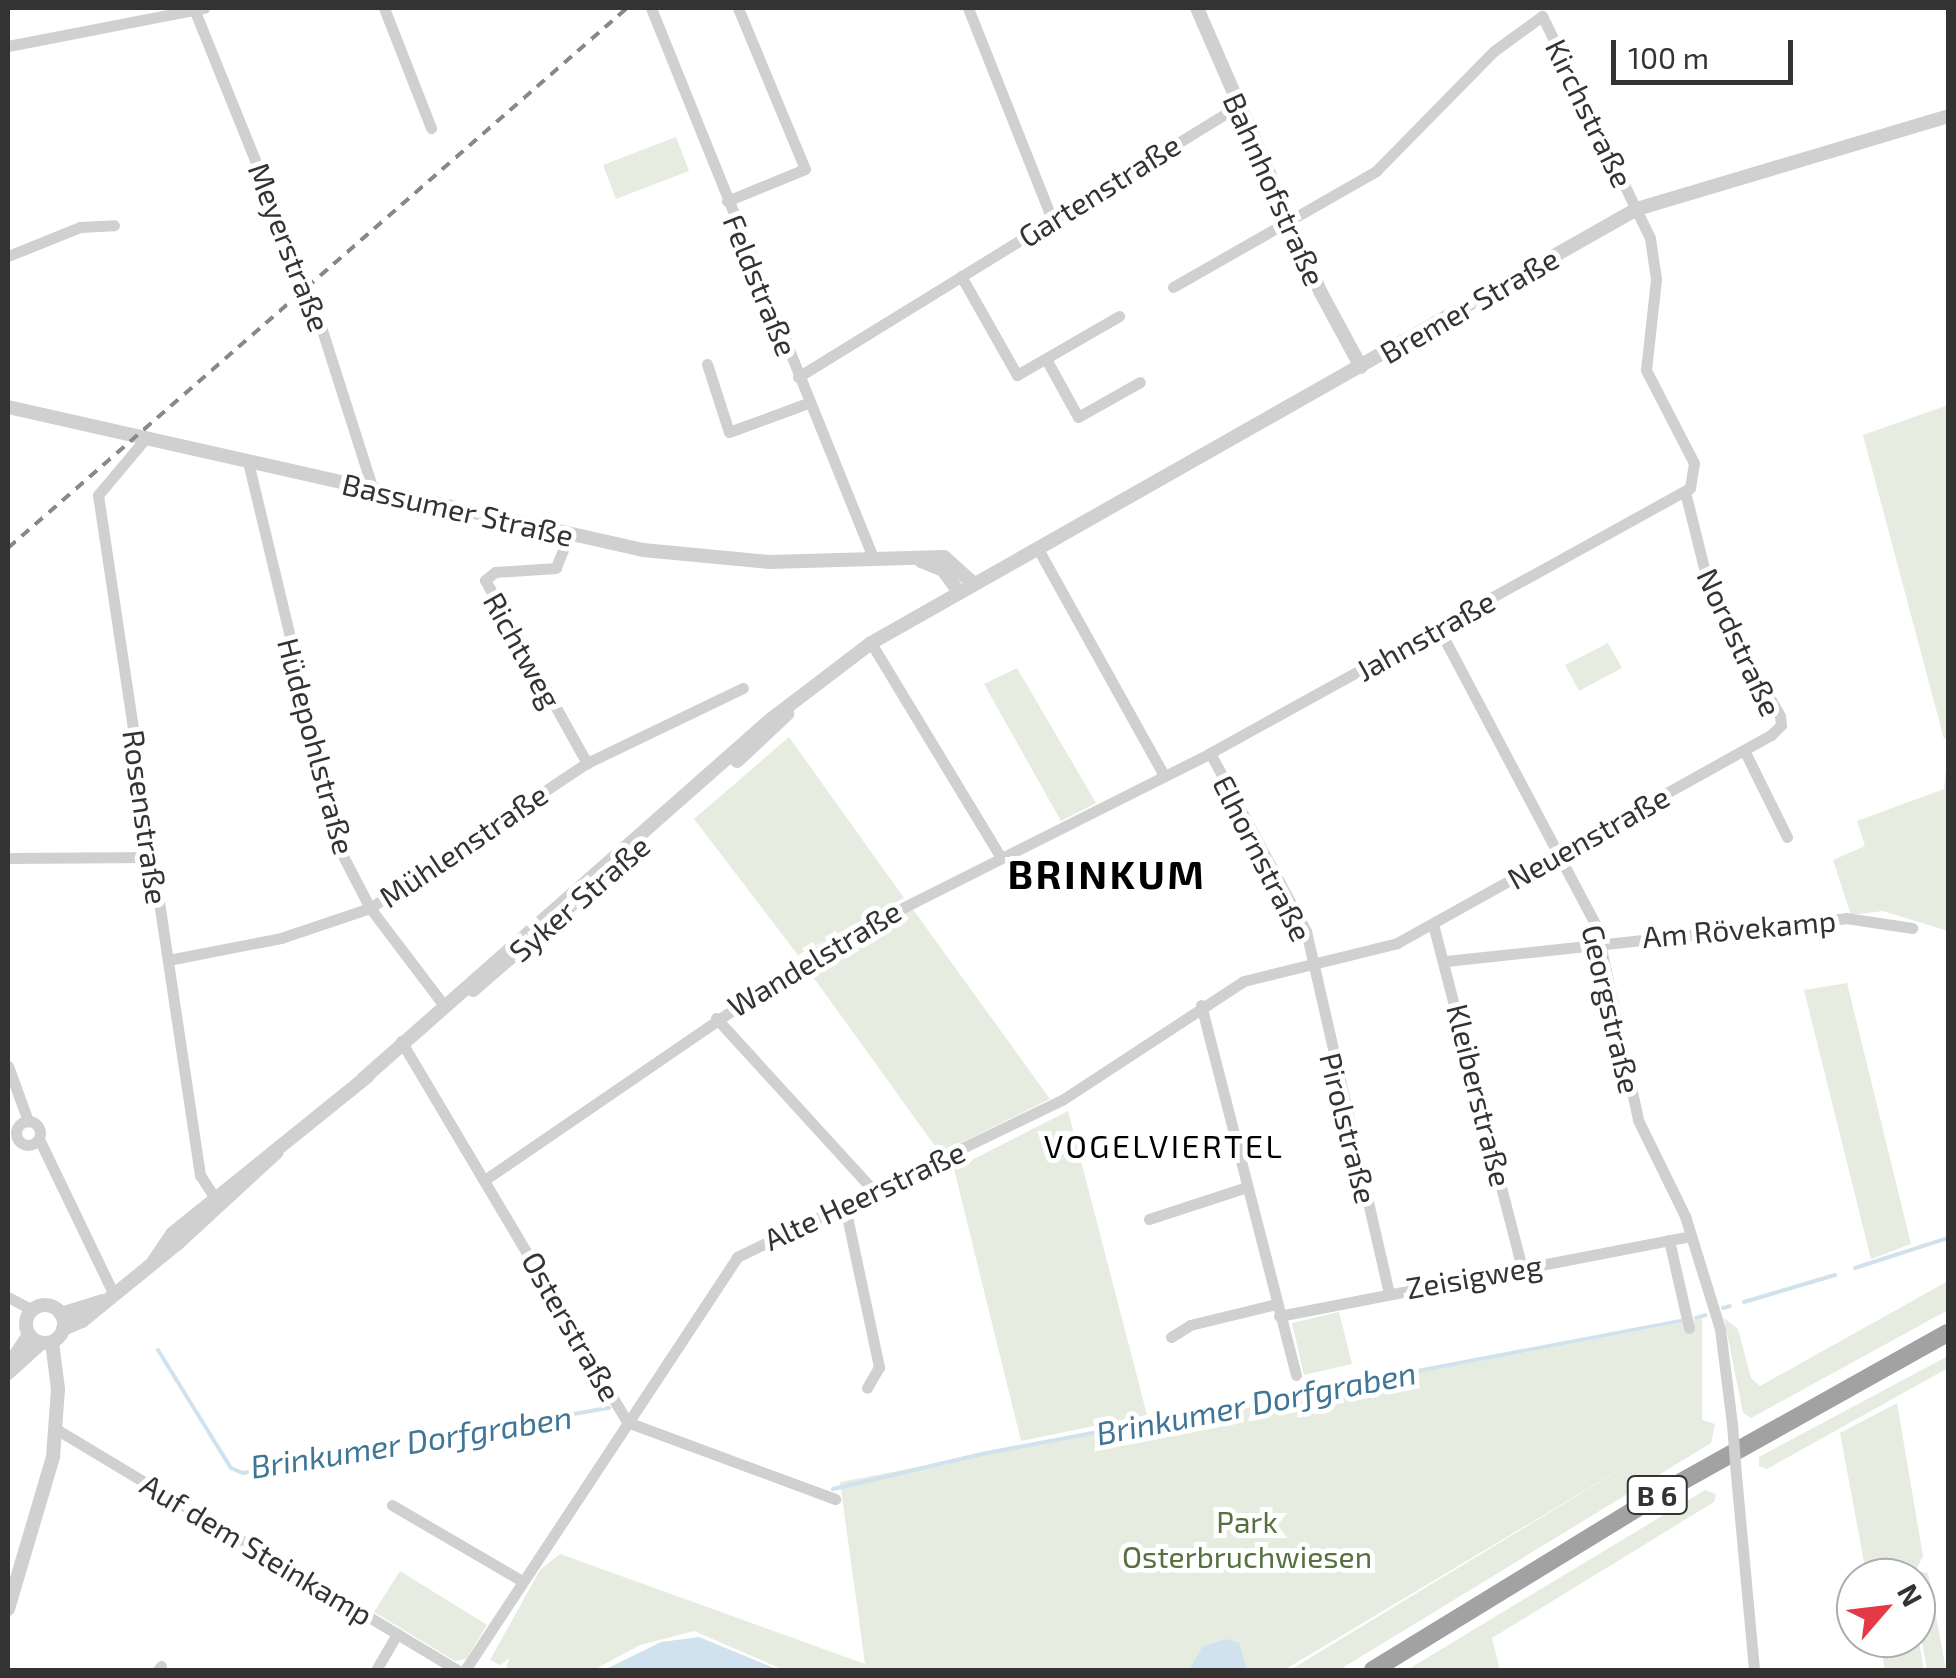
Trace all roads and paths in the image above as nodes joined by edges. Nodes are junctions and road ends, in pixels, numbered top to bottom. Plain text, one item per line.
1 (199, 8) edge
2 (384, 8) edge
3 (738, 8) edge
4 (968, 8) edge
5 (1197, 8) edge
6 (656, 9) edge
7 (1544, 12) edge
8 (8, 46) edge
9 (1238, 106) junction
10 (1948, 116) edge
11 (432, 128) dead end
12 (728, 202) junction
13 (1637, 209) junction
14 (1052, 219) junction
15 (1287, 219) junction
16 (114, 225) dead end
17 (8, 256) edge
18 (961, 276) junction
19 (1173, 287) dead end
20 (1119, 316) dead end
21 (1046, 359) junction
22 (708, 364) dead end
23 (1361, 367) junction
24 (798, 377) junction
25 (1140, 382) dead end
26 (808, 404) junction
27 (8, 408) edge
28 (145, 439) junction
29 (248, 462) junction
30 (372, 490) junction
31 (1686, 492) junction
32 (568, 534) junction
33 (1038, 549) junction
34 (874, 560) junction
35 (916, 560) junction
36 (974, 584) junction
37 (959, 592) junction
38 (1438, 627) junction
39 (871, 643) junction
40 (743, 688) dead end
41 (789, 711) junction
42 (1770, 735) joint
43 (1744, 750) junction
44 (1210, 754) junction
45 (587, 764) junction
46 (1162, 774) junction
47 (1787, 836) dead end
48 (1558, 853) junction
49 (1000, 856) junction
50 (152, 857) junction
51 (8, 858) edge
52 (370, 908) junction
53 (1433, 924) junction
54 (1912, 928) dead end
55 (1596, 941) junction
56 (168, 960) junction
57 (1446, 961) junction
58 (1313, 963) junction
59 (443, 1004) junction
60 (1202, 1004) junction
61 (716, 1018) junction
62 (404, 1044) junction
63 (8, 1066) edge
64 (28, 1121) junction
65 (39, 1139) junction
66 (486, 1179) junction
67 (1247, 1187) junction
68 (876, 1193) junction
69 (217, 1202) junction
70 (844, 1207) junction
71 (1149, 1218) dead end
72 (1690, 1236) junction
73 (1669, 1240) junction
74 (1522, 1268) junction
75 (1389, 1292) junction
76 (114, 1295) junction
77 (8, 1297) edge
78 (32, 1310) junction
79 (1278, 1310) junction
80 (62, 1321) junction
81 (1689, 1328) dead end
82 (1948, 1332) edge
83 (1171, 1337) dead end
84 (41, 1340) junction
85 (8, 1369) edge
86 (1296, 1375) dead end
87 (867, 1388) dead end
88 (627, 1422) junction
89 (56, 1429) junction
90 (835, 1498) dead end
91 (392, 1505) dead end
92 (522, 1581) junction
93 (8, 1609) edge
94 (397, 1634) junction
95 (376, 1670) edge
96 (457, 1670) edge
97 (465, 1670) edge
98 (1373, 1670) edge
99 (1754, 1670) edge

1 - 8 street
1 - 30 street, Meyerstraße
2 - 11 street
3 - 12 street
4 - 14 street
5 - 9 street, Bahnhofstraße
6 - 12 street, Feldstraße
7 - 13 street, Kirchstraße
7 - 15 street
9 - 14 street, Gartenstraße
9 - 15 street, Bahnhofstraße
10 - 13 street, Bremer Straße
12 - 24 street, Feldstraße
13 - 23 street, Bremer Straße
13 - 31 street, Nordstraße
14 - 18 street, Gartenstraße
15 - 19 street
15 - 23 street, Bahnhofstraße
16 - 17 street
18 - 21 street
18 - 24 street, Gartenstraße
20 - 21 street
21 - 25 street
22 - 26 street
23 - 33 street, Bremer Straße
24 - 26 street, Feldstraße
26 - 34 street, Feldstraße
27 - 28 street, Bassumer Straße
28 - 29 street, Bassumer Straße
28 - 50 street, Rosenstraße
29 - 30 street, Bassumer Straße
29 - 52 street, Hüdepohlstraße
30 - 32 street, Bassumer Straße
31 - 38 street, Jahnstraße
31 - 42 street, Nordstraße
32 - 34 street, Bassumer Straße
32 - 45 street, Richtweg
33 - 36 street, Bremer Straße
33 - 46 street
34 - 35 street, Bassumer Straße
35 - 36 street, Bassumer Straße
35 - 37 street
36 - 37 street, Syker Straße
37 - 39 street, Syker Straße
38 - 44 street, Jahnstraße
38 - 48 street, Georgstraße
39 - 41 street, Syker Straße
39 - 49 street
40 - 45 street, Mühlenstraße
41 - 59 street, Syker Straße
41 - 62 street, Syker Straße
42 - 43 street, Neuenstraße
43 - 47 street
43 - 48 street, Neuenstraße
44 - 46 street, Jahnstraße
44 - 58 street, Elhornstraße
45 - 52 street, Mühlenstraße
46 - 49 street, Wandelstraße
48 - 53 street, Neuenstraße
48 - 55 street, Georgstraße
49 - 61 street, Wandelstraße
50 - 51 street
50 - 56 street, Rosenstraße
52 - 56 street, Mühlenstraße
52 - 59 street, Hüdepohlstraße
53 - 57 street, Kleiberstraße
53 - 58 street, Alte Heerstraße
54 - 55 street, Am Rövekamp
55 - 57 street, Am Rövekamp
55 - 72 street, Georgstraße
56 - 69 street, Rosenstraße
57 - 74 street, Kleiberstraße
58 - 60 street, Alte Heerstraße
58 - 75 street, Pirolstraße
59 - 62 street, Syker Straße
60 - 67 street
60 - 68 street, Alte Heerstraße
61 - 66 street, Wandelstraße
61 - 68 street
62 - 66 street, Osterstraße
62 - 69 street, Syker Straße
63 - 64 street
64 - 65 street
64 - 65 street
65 - 76 street
66 - 88 street, Osterstraße
67 - 71 street
67 - 79 street
68 - 70 street, Alte Heerstraße
69 - 76 street, Syker Straße
70 - 87 street
70 - 88 street, Alte Heerstraße
72 - 73 street
72 - 99 street, Georgstraße, bridge
73 - 74 street, Zeisigweg
73 - 81 street
74 - 75 street, Zeisigweg
75 - 79 street, Zeisigweg
76 - 80 street, Syker Straße
77 - 78 street
78 - 80 street
78 - 84 street
79 - 83 street, Zeisigweg
79 - 86 street
80 - 84 street
82 - 98 highway, B 6
84 - 85 street
84 - 89 street
88 - 90 street, Osterstraße
88 - 92 street, Alte Heerstraße
89 - 93 street
89 - 94 street, Auf dem Steinkamp
91 - 92 street
92 - 97 street, Alte Heerstraße
94 - 95 street
94 - 96 street, Auf dem Steinkamp

